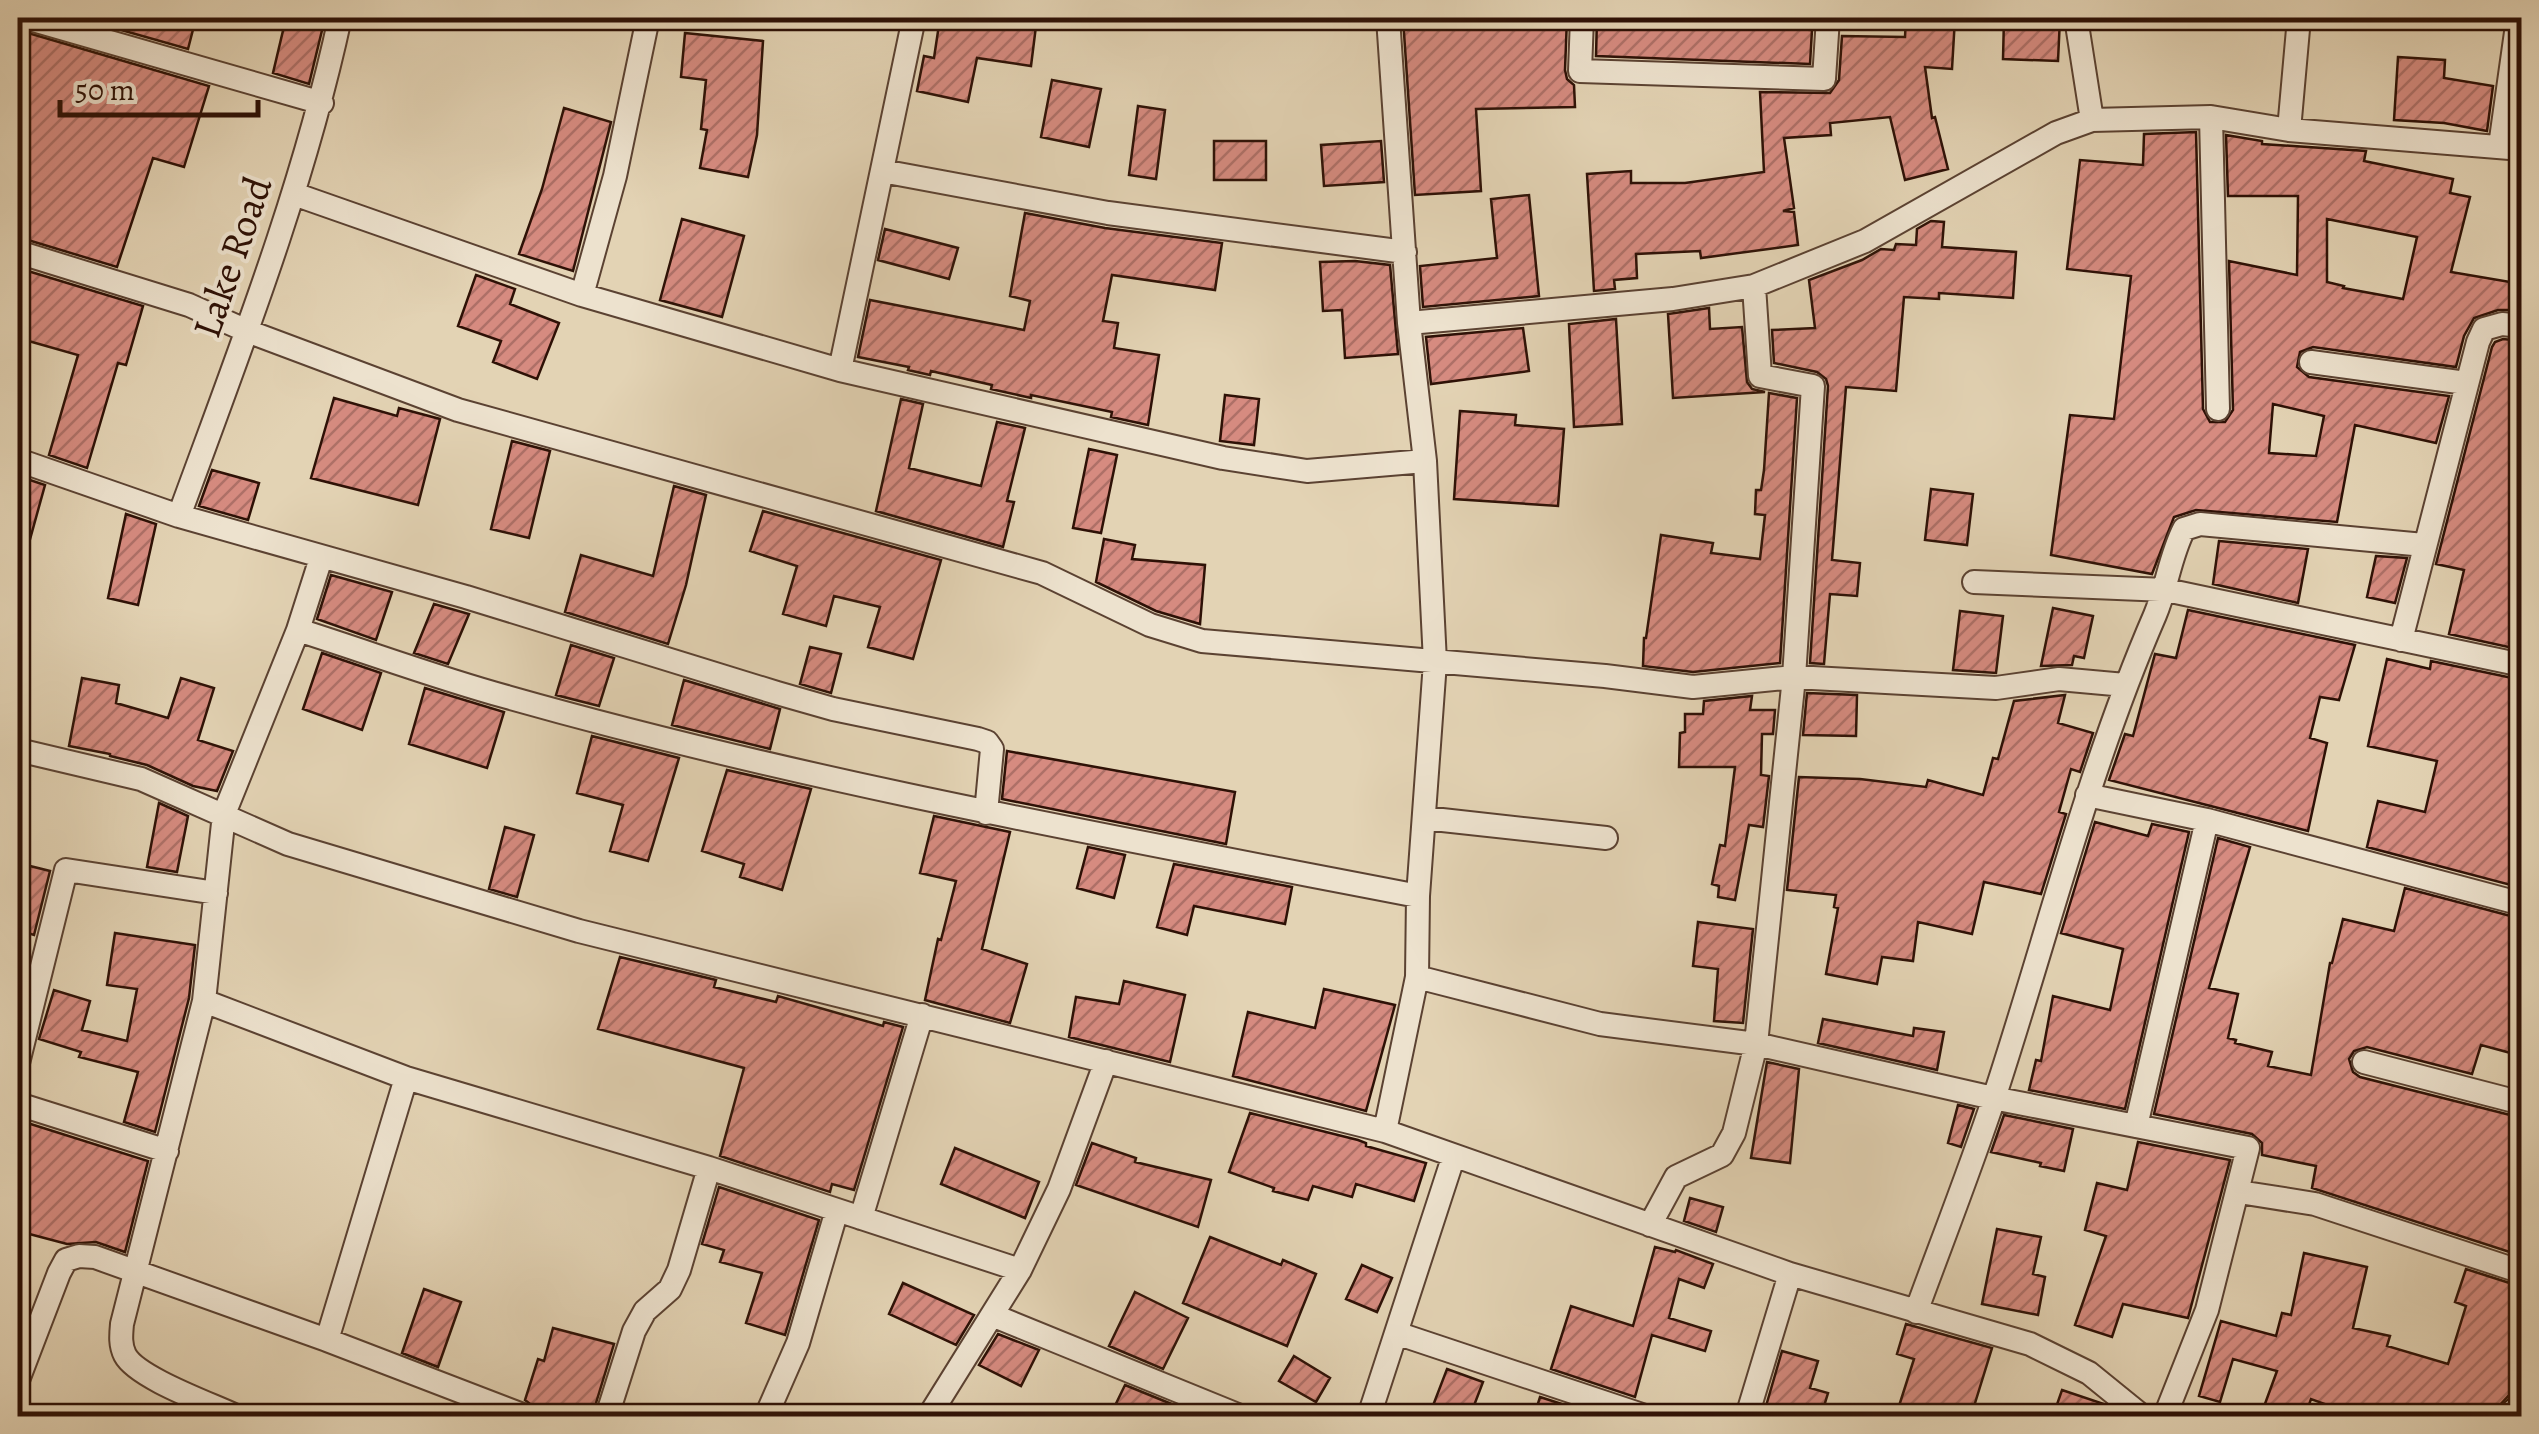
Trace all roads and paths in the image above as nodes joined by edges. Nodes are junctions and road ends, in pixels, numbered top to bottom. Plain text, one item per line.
1 (26, 18) edge
2 (340, 18) edge
3 (648, 18) edge
4 (914, 18) edge
5 (1388, 18) edge
6 (1582, 18) edge
7 (1828, 18) edge
8 (2076, 18) edge
9 (2300, 18) edge
10 (2518, 18) edge
11 (322, 103) junction
12 (2212, 118) junction
13 (2092, 120) junction
14 (2289, 130) junction
15 (2511, 148) edge
16 (882, 171) junction
17 (294, 194) junction
18 (18, 252) edge
19 (1405, 252) junction
20 (1754, 286) junction
21 (582, 295) junction
22 (1409, 323) junction
23 (2522, 326) edge
24 (247, 331) junction
25 (2311, 362) dead end
26 (840, 370) junction
27 (2466, 384) junction
28 (2218, 409) dead end
29 (18, 460) edge
30 (1425, 461) junction
31 (179, 516) junction
32 (2424, 545) junction
33 (321, 558) junction
34 (1974, 582) dead end
35 (2166, 590) junction
36 (298, 630) junction
37 (2401, 640) junction
38 (1435, 662) junction
39 (2522, 664) edge
40 (1794, 677) junction
41 (2125, 685) junction
42 (18, 750) edge
43 (2087, 795) junction
44 (986, 813) junction
45 (224, 814) junction
46 (1424, 818) junction
47 (2207, 820) junction
48 (1606, 838) dead end
49 (216, 894) junction
50 (1418, 896) junction
51 (2522, 904) edge
52 (1416, 977) junction
53 (204, 1001) junction
54 (922, 1015) junction
55 (1756, 1044) junction
56 (1106, 1061) junction
57 (2364, 1062) dead end
58 (18, 1064) edge
59 (406, 1078) junction
60 (1993, 1098) junction
61 (18, 1104) edge
62 (2522, 1104) edge
63 (2136, 1126) junction
64 (1385, 1131) junction
65 (167, 1151) junction
66 (1453, 1158) junction
67 (709, 1168) junction
68 (2239, 1192) junction
69 (838, 1210) junction
70 (862, 1218) junction
71 (1650, 1225) junction
72 (1020, 1270) junction
73 (2522, 1272) edge
74 (136, 1274) junction
75 (1790, 1274) junction
76 (1916, 1312) junction
77 (992, 1315) junction
78 (1396, 1332) junction
79 (327, 1340) junction
80 (18, 1380) edge
81 (2522, 1410) edge
82 (236, 1416) edge
83 (525, 1416) edge
84 (606, 1416) edge
85 (766, 1416) edge
86 (930, 1416) edge
87 (1240, 1416) edge
88 (1369, 1416) edge
89 (1645, 1416) edge
90 (1747, 1416) edge
91 (2142, 1416) edge
92 (2165, 1416) edge
93 (2514, 1416) edge

1 - 11 street
2 - 11 street, Lake Road
3 - 21 street
4 - 16 street
5 - 19 street
6 - 7 street
8 - 13 street
9 - 14 street
10 - 15 street
11 - 17 street, Lake Road
12 - 13 street
12 - 14 street
12 - 28 street
13 - 20 street
14 - 15 street
16 - 19 street
16 - 26 street
17 - 21 street
17 - 24 street, Lake Road
18 - 24 street
19 - 22 street
20 - 22 street
20 - 40 street
21 - 26 street
22 - 30 street
23 - 27 street
24 - 31 street, Lake Road
24 - 38 street
25 - 27 street
26 - 30 street
27 - 32 street
29 - 31 street
30 - 38 street
31 - 33 street
32 - 35 street
32 - 37 street
33 - 36 street
33 - 44 street
34 - 35 street
35 - 37 street
35 - 41 street
36 - 44 street
36 - 45 street
37 - 39 street
38 - 40 street
38 - 46 street
40 - 41 street
40 - 55 street
41 - 43 street
42 - 45 street
43 - 47 street
43 - 60 street
44 - 50 street
45 - 49 street
45 - 54 street
46 - 48 street
46 - 50 street
47 - 51 street
47 - 63 street
49 - 53 street
49 - 58 street
50 - 52 street
52 - 55 street
52 - 64 street
53 - 59 street
53 - 65 street
54 - 56 street
54 - 70 street
55 - 60 street
55 - 71 street
56 - 64 street
56 - 72 street
57 - 62 street
59 - 67 street
59 - 79 street
60 - 63 street
60 - 76 street
61 - 65 street
63 - 68 street
64 - 66 street
65 - 74 street
66 - 71 street
66 - 78 street
67 - 69 street
67 - 84 street
68 - 73 street
68 - 92 street
69 - 70 street
69 - 85 street
70 - 72 street
71 - 75 street
72 - 77 street
74 - 79 street
74 - 80 street
74 - 82 street
75 - 76 street
75 - 90 street
76 - 91 street
77 - 86 street
77 - 87 street
78 - 88 street
78 - 89 street
79 - 83 street
81 - 93 street

